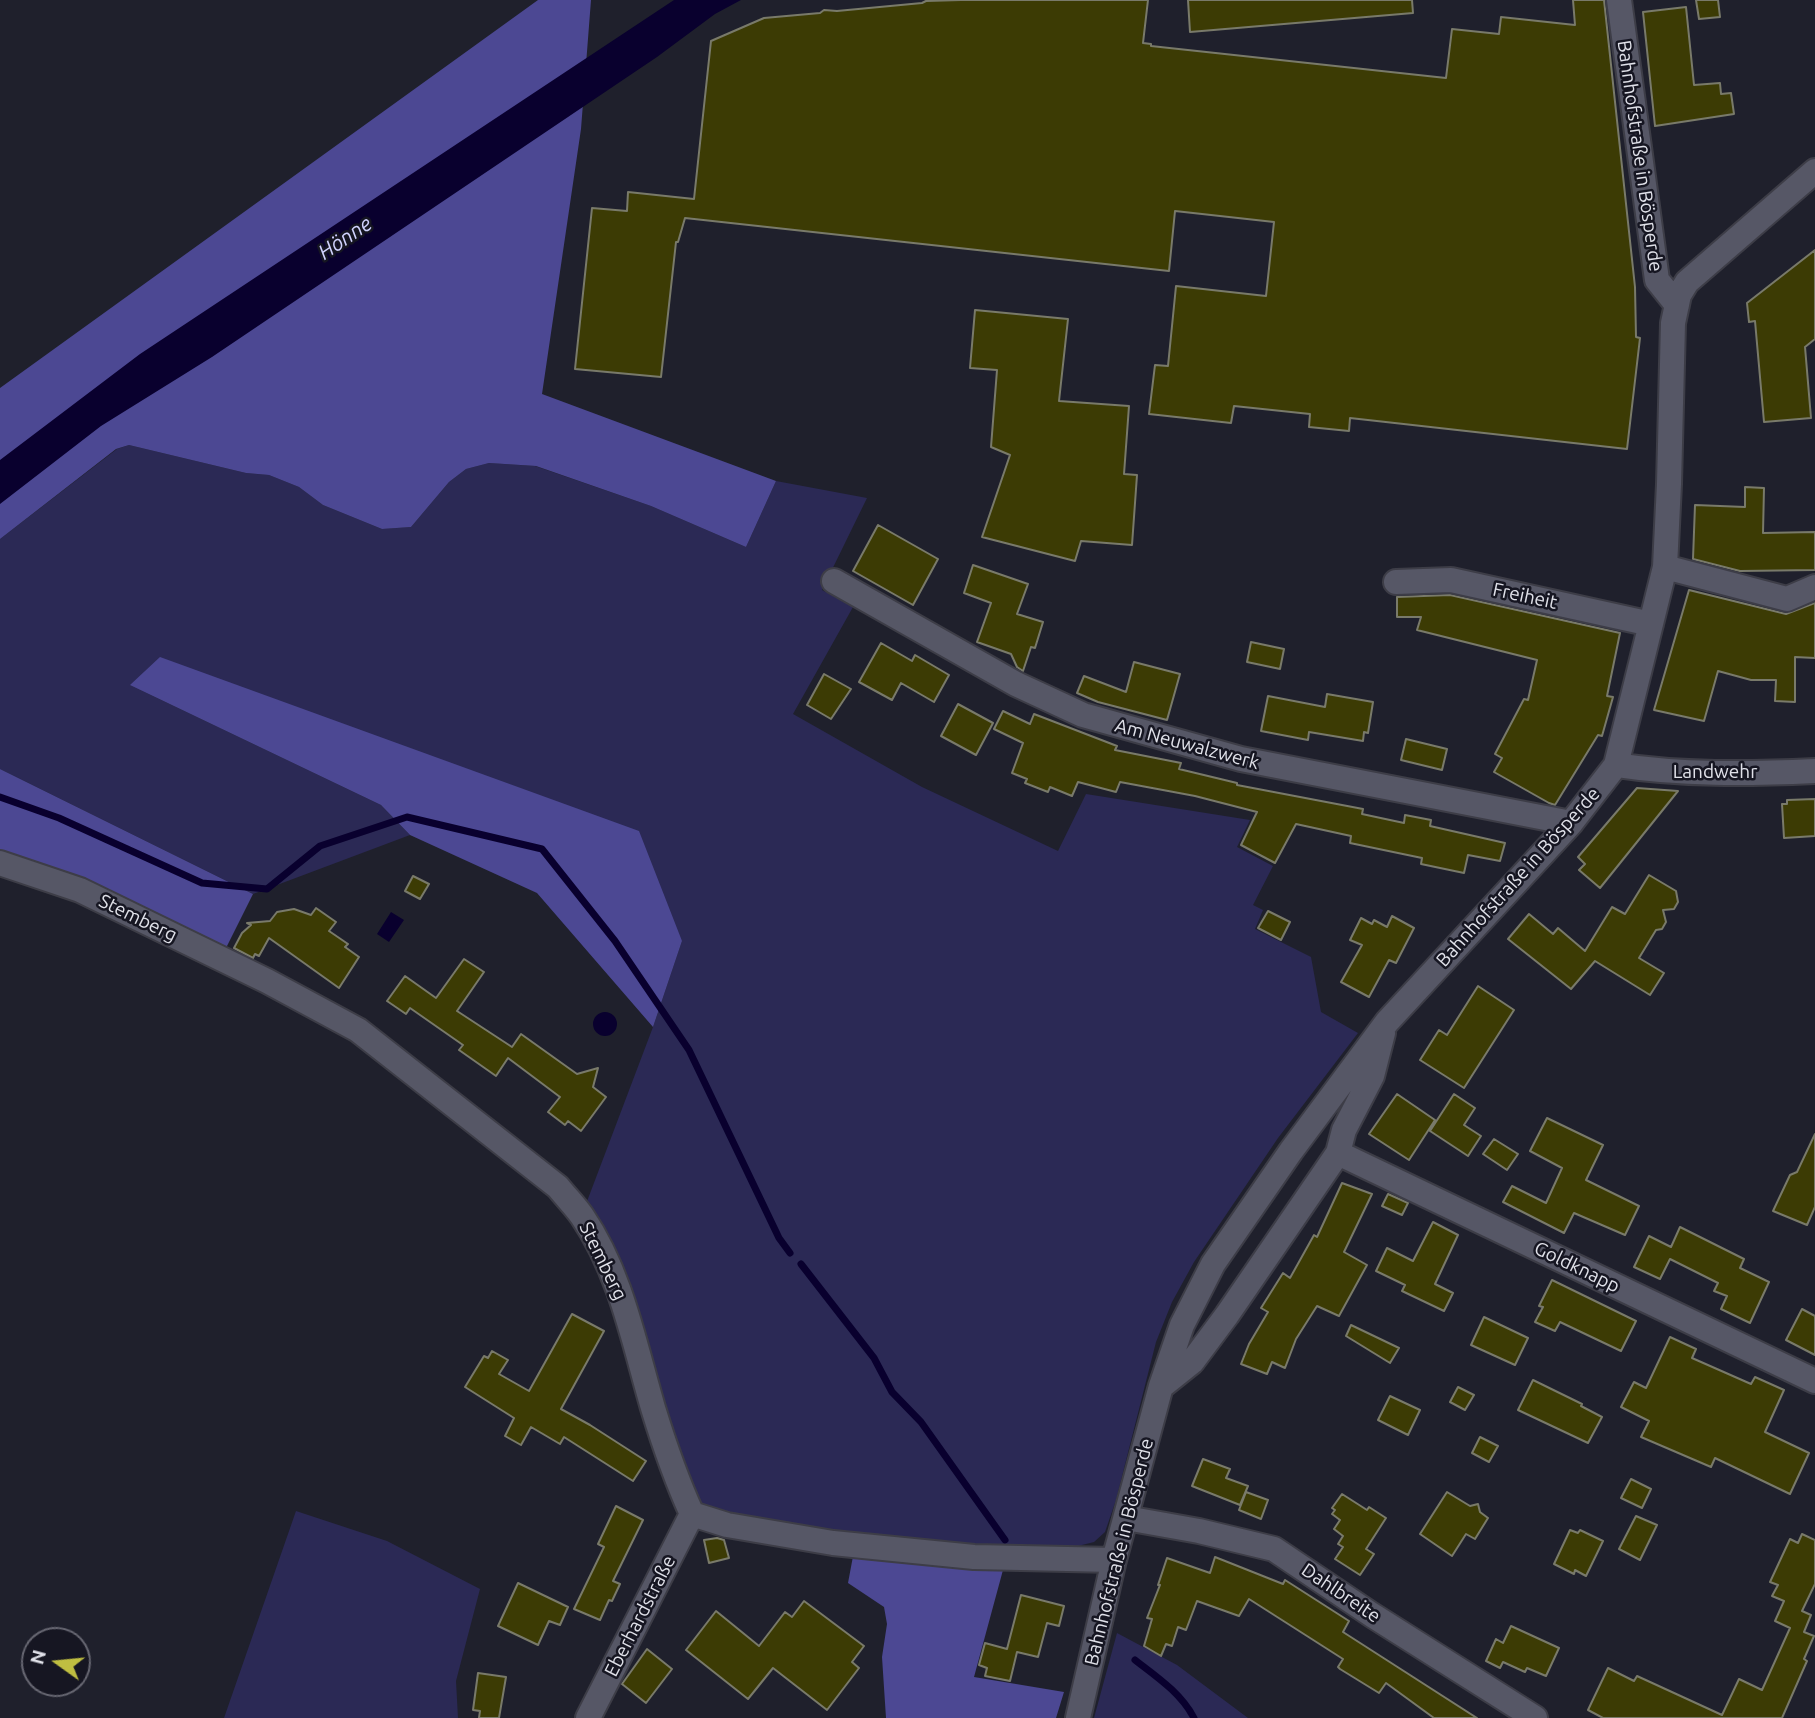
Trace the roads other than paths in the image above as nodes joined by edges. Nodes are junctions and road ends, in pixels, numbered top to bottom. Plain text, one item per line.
1 (1619, 0) edge
2 (1815, 171) edge
3 (1677, 305) junction
4 (1665, 568) junction
5 (834, 581) dead end
6 (1396, 582) dead end
7 (1815, 587) edge
8 (1651, 624) junction
9 (1616, 765) junction
10 (1815, 771) edge
11 (1571, 823) junction
12 (0, 863) edge
13 (1387, 1022) junction
14 (1338, 1153) junction
15 (1815, 1381) edge
16 (1161, 1386) junction
17 (692, 1514) junction
18 (1126, 1518) junction
19 (1114, 1560) junction
20 (588, 1718) edge
21 (1078, 1718) edge
22 (1535, 1718) edge

1 - 3 street, Bahnhofstraße in Bösperde
2 - 3 street, Bahnhofstraße in Bösperde
3 - 4 street, Bahnhofstraße in Bösperde
4 - 7 street
4 - 8 street, Bahnhofstraße in Bösperde
5 - 11 street, Am Neuwalzwerk
6 - 8 street, Freiheit
8 - 9 street, Bahnhofstraße in Bösperde
9 - 10 street, Landwehr
9 - 11 street, Bahnhofstraße in Bösperde
11 - 13 street, Bahnhofstraße in Bösperde
12 - 17 street, Stemberg
13 - 14 street, Bahnhofstraße in Bösperde
13 - 16 street, Bahnhofstraße in Bösperde
14 - 15 street, Goldknapp
14 - 16 street, Bahnhofstraße in Bösperde
16 - 18 street, Bahnhofstraße in Bösperde
17 - 19 street
17 - 20 street, Eberhardstraße
18 - 19 street, Bahnhofstraße in Bösperde
18 - 22 street, Dahlbreite
19 - 21 street, Bahnhofstraße in Bösperde

